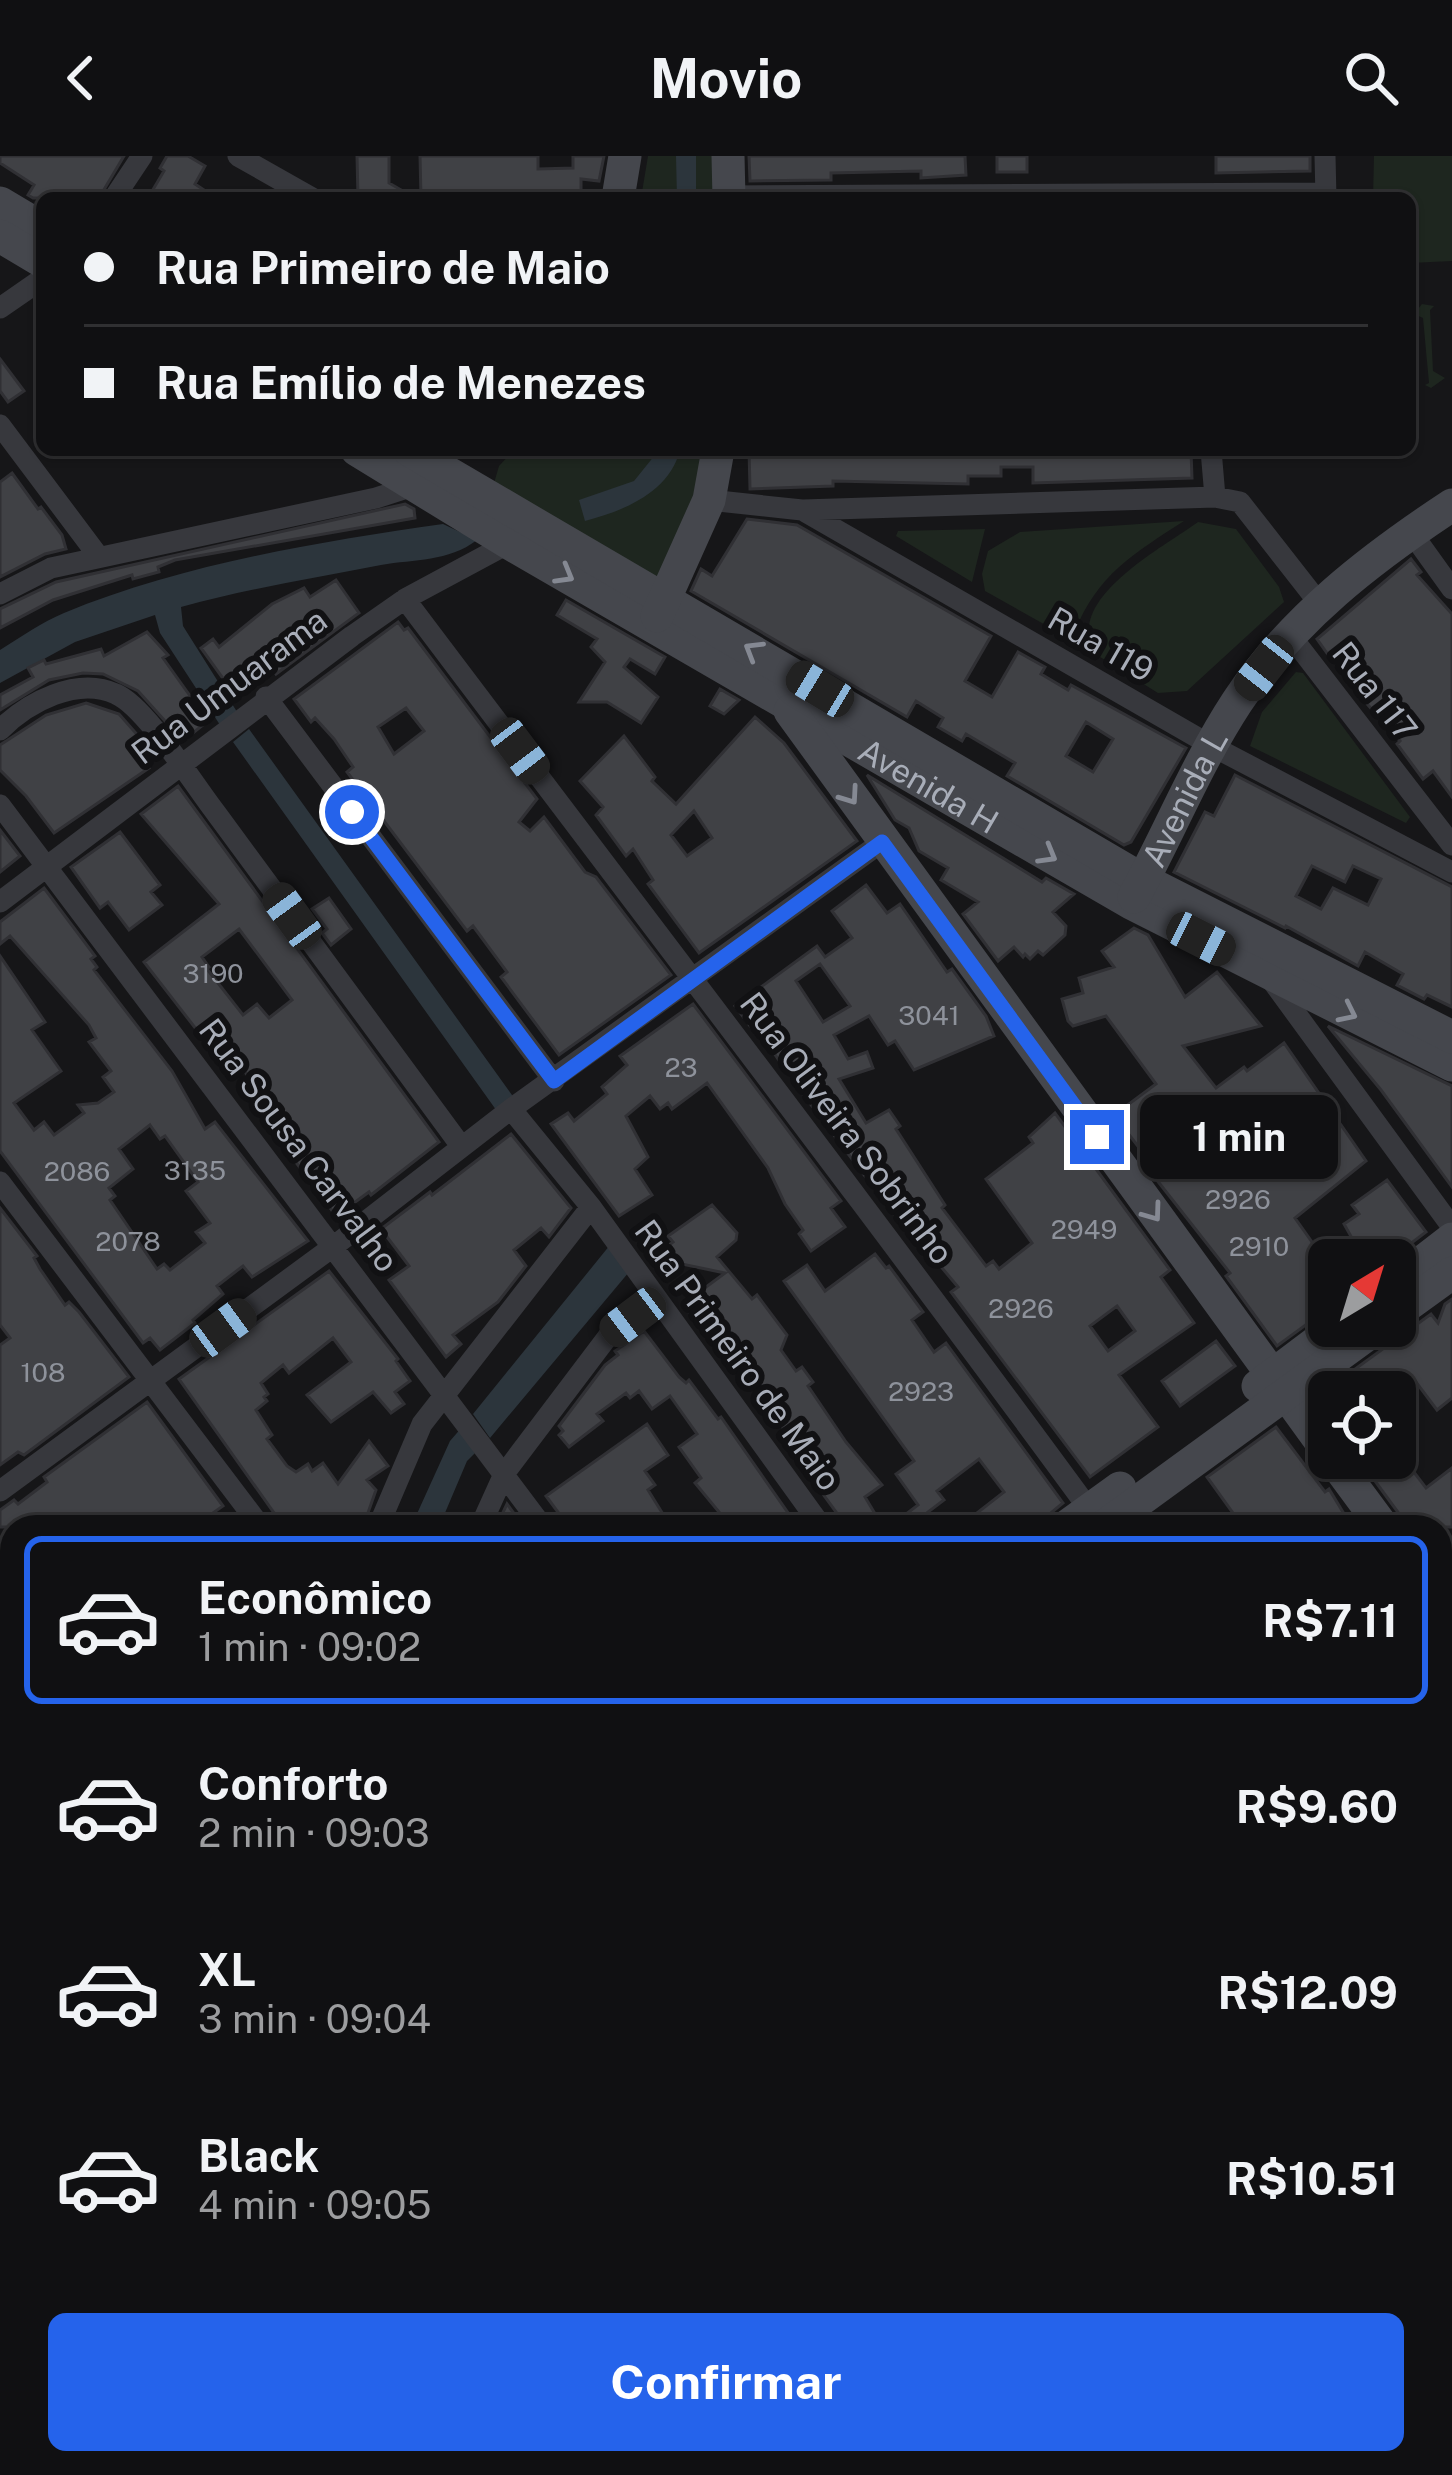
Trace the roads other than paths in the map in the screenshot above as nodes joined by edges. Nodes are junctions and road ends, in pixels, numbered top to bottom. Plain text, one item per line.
1 (142, 156) edge
2 (238, 156) edge
3 (625, 156) edge
4 (728, 156) edge
5 (1325, 156) edge
6 (118, 192) edge
7 (301, 192) edge
8 (619, 192) edge
9 (728, 192) edge
10 (1325, 192) edge
11 (0, 203) edge
12 (36, 224) edge
13 (0, 236) edge
14 (36, 257) edge
15 (36, 283) edge
16 (0, 308) edge
17 (0, 425) edge
18 (373, 456) edge
19 (413, 456) edge
20 (462, 456) edge
21 (717, 456) edge
22 (1212, 456) edge
23 (428, 477) junction
24 (1215, 497) junction
25 (710, 500) junction
26 (1452, 505) edge
27 (802, 510) junction
28 (1411, 532) junction
29 (509, 543) junction
30 (99, 557) junction
31 (1452, 589) edge
32 (0, 594) edge
33 (405, 599) junction
34 (1319, 603) junction
35 (660, 612) junction
36 (1290, 635) junction
37 (266, 697) junction
38 (782, 700) junction
39 (0, 730) edge
40 (1212, 746) junction
41 (179, 763) junction
42 (0, 805) edge
43 (882, 842) junction
44 (1452, 844) edge
45 (48, 866) junction
46 (1452, 872) edge
47 (1137, 892) junction
48 (0, 902) edge
49 (1266, 972) junction
50 (691, 979) junction
51 (1452, 1037) edge
52 (1452, 1065) edge
53 (554, 1081) junction
54 (511, 1109) junction
55 (460, 1146) junction
56 (0, 1182) edge
57 (591, 1207) junction
58 (1452, 1227) edge
59 (1452, 1239) edge
60 (334, 1246) junction
61 (1416, 1266) edge
62 (1452, 1273) edge
63 (657, 1299) junction
64 (1416, 1299) edge
65 (1317, 1347) edge
66 (1343, 1347) edge
67 (149, 1382) junction
68 (1279, 1385) junction
69 (442, 1394) junction
70 (1308, 1425) edge
71 (504, 1474) junction
72 (1348, 1479) edge
73 (0, 1491) edge
74 (252, 1515) edge
75 (382, 1515) edge
76 (485, 1515) edge
77 (534, 1515) edge
78 (812, 1515) edge
79 (1084, 1515) edge
80 (1101, 1515) edge
81 (1374, 1515) edge

1 - 6 street
2 - 7 street
3 - 8 street
4 - 9 street
5 - 10 street
11 - 12 street
13 - 14 street
15 - 16 street
17 - 30 street
18 - 23 street, Avenida H
19 - 23 street, Avenida H
20 - 23 street
21 - 25 street
22 - 24 street
23 - 29 street, Avenida H
23 - 30 street
23 - 35 street, Avenida H
24 - 27 street
24 - 34 street
25 - 27 street, Rua 119
25 - 35 street
26 - 28 street, Avenida L
27 - 40 street, Rua 119
28 - 31 street
28 - 34 street, Avenida L
29 - 33 street, Rua Umuarama
29 -> 35 street, Avenida H
30 - 32 street
33 - 37 street, Rua Umuarama
33 - 50 street, Rua Oliveira Sobrinho
34 - 36 street, Avenida L
35 - 38 street, Avenida H
47 -> 35 street, Avenida H
36 - 40 street, Avenida L
36 - 44 street, Rua 117
37 - 41 street, Rua Umuarama
37 - 53 street
38 -> 43 street
38 -> 47 street, Avenida H
39 - 41 street
40 - 46 street, Rua 119
40 - 47 street, Avenida L
41 - 45 street, Rua Umuarama
41 - 55 street
42 - 45 street, Rua Sousa Carvalho
43 - 50 street
43 -> 68 street
45 - 48 street, Rua Umuarama
45 - 60 street, Rua Sousa Carvalho
47 - 49 street, Avenida H
47 - 51 street, Avenida H
49 -> 52 street, Avenida H
49 - 58 street
50 - 53 street
50 - 79 street, Rua Oliveira Sobrinho
53 - 54 street
54 - 55 street
54 - 57 street, Rua Primeiro de Maio
55 - 60 street
56 - 67 street
57 - 63 street, Rua Primeiro de Maio
57 - 69 street
59 - 61 street
60 - 67 street
60 - 69 street, Rua Sousa Carvalho
62 - 64 street
63 - 71 street
63 - 78 street, Rua Primeiro de Maio
65 - 68 street
66 - 68 street
67 - 73 street
67 - 74 street
68 - 70 street
68 - 80 street
69 - 71 street, Rua Sousa Carvalho
69 - 75 street
71 - 76 street
71 - 77 street, Rua Sousa Carvalho
72 - 81 street

